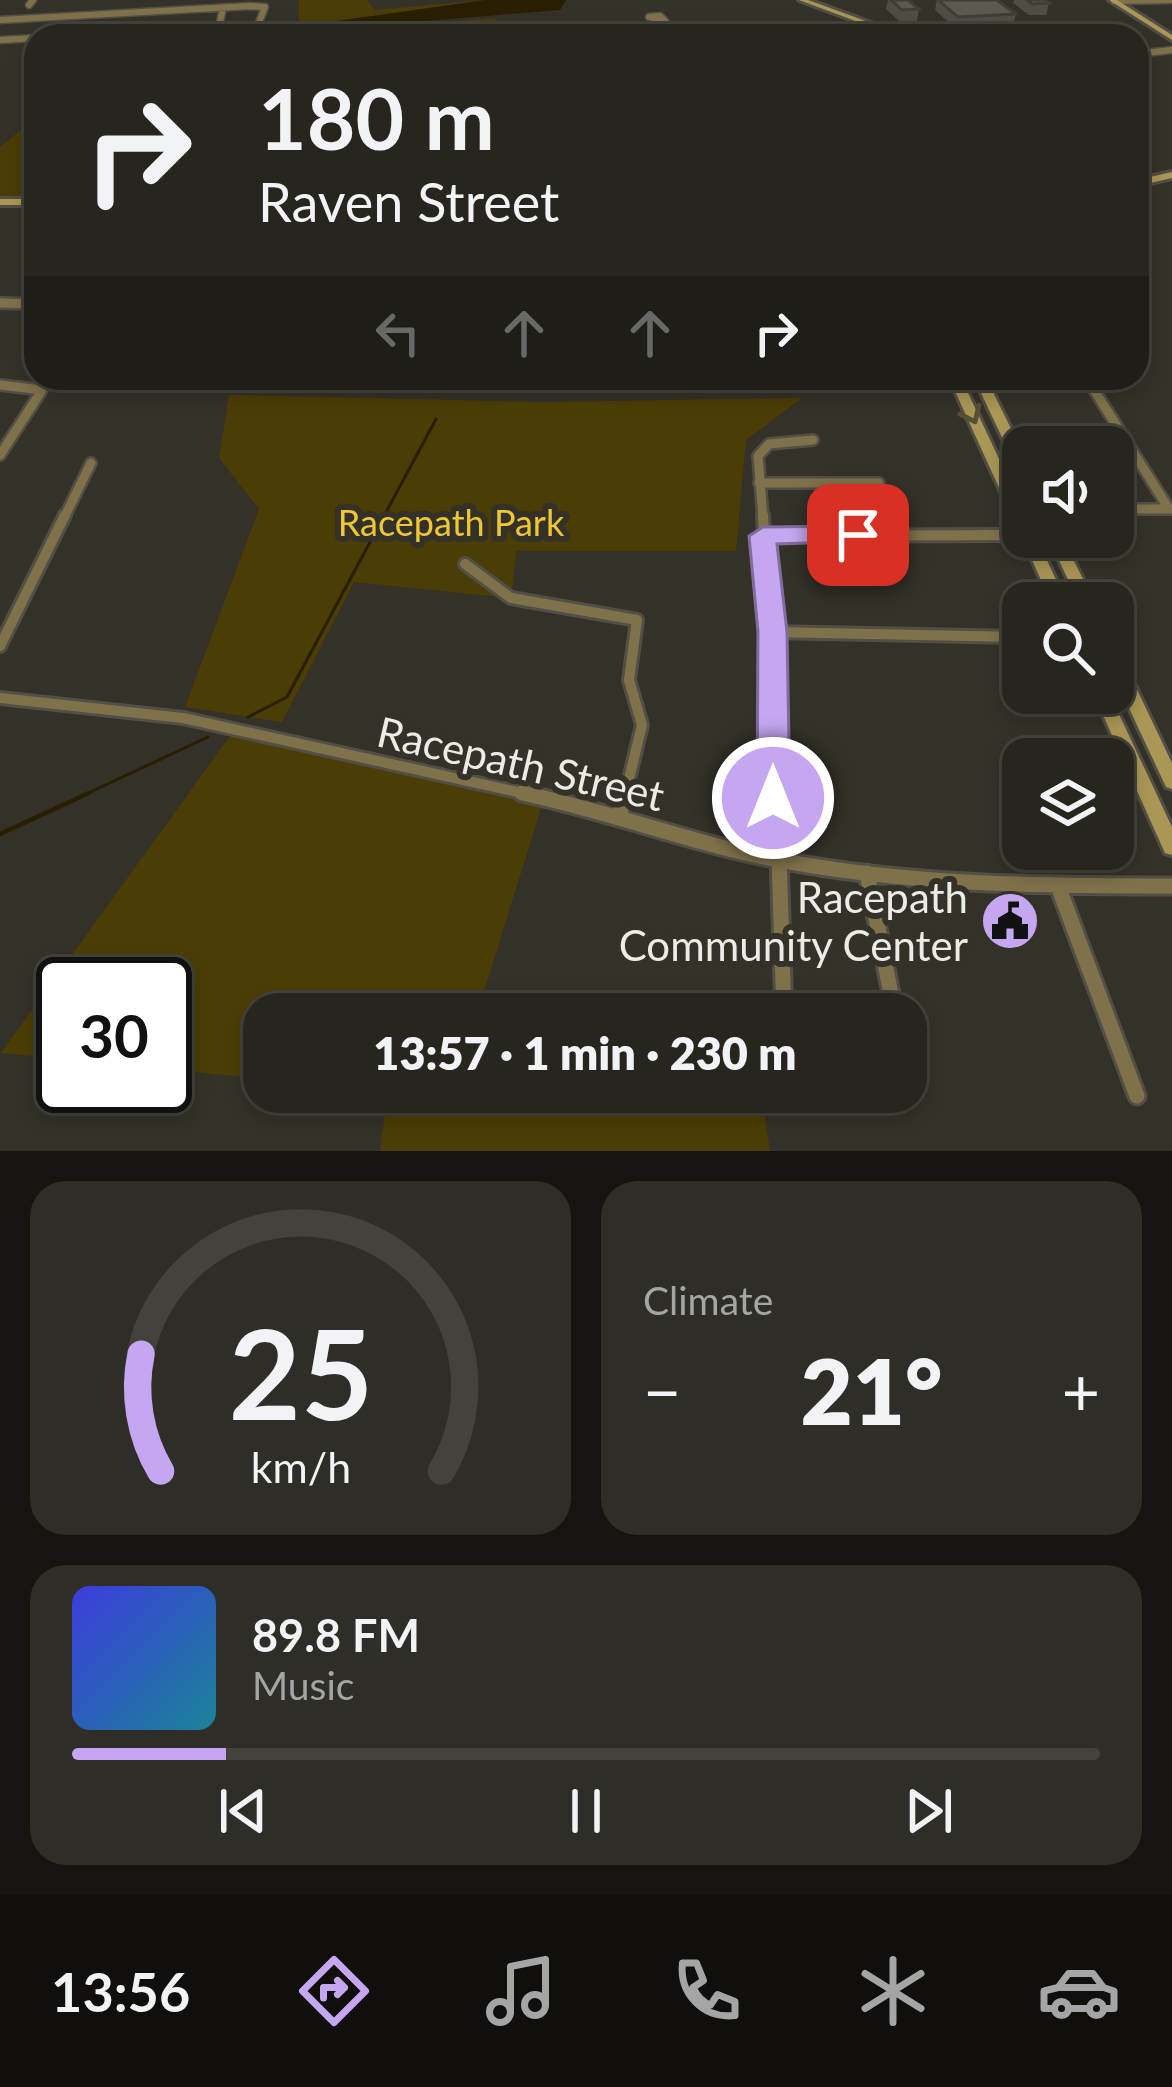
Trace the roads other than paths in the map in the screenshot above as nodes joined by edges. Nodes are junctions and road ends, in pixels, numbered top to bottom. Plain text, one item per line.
1 (787, 0) edge
2 (802, 0) edge
3 (1118, 0) edge
4 (1172, 0) edge
5 (223, 8) junction
6 (0, 20) edge
7 (665, 21) dead end
8 (219, 24) edge
9 (258, 24) edge
10 (667, 24) edge
11 (854, 24) edge
12 (869, 24) edge
13 (1149, 24) edge
14 (42, 390) edge
15 (961, 390) edge
16 (986, 390) edge
17 (1094, 390) edge
18 (1003, 426) edge
19 (813, 440) dead end
20 (0, 454) edge
21 (91, 463) dead end
22 (1002, 474) edge
23 (759, 483) junction
24 (879, 483) dead end
25 (1134, 509) edge
26 (1170, 509) edge
27 (763, 536) junction
28 (1002, 536) edge
29 (465, 564) dead end
30 (772, 632) junction
31 (1002, 637) edge
32 (0, 646) edge
33 (0, 698) edge
34 (1134, 701) edge
35 (1111, 714) edge
36 (1172, 782) edge
37 (620, 814) junction
38 (1172, 847) edge
39 (776, 860) junction
40 (867, 873) junction
41 (1058, 886) junction
42 (1172, 886) edge
43 (783, 993) edge
44 (891, 993) edge
45 (1137, 1096) dead end

1 - 11 main road
2 - 12 main road
3 - 4 street
3 - 13 main road
5 - 6 street
5 - 8 street
5 - 9 street
7 - 10 street
14 - 20 street
15 -> 22 main road
16 - 18 main road
17 - 26 street
19 - 23 street
21 - 32 street
23 - 24 street
23 - 27 street
25 - 26 street
27 - 28 street
27 - 30 street
29 - 37 street
30 - 31 street
30 - 39 street
33 - 37 street, Racepath Street
34 - 36 main road
35 - 38 main road
37 - 39 street, Racepath Street
39 - 40 street, Racepath Street
39 - 43 street
40 - 41 street, Racepath Street
40 - 44 street
41 - 42 street, Racepath Street
41 - 45 street

